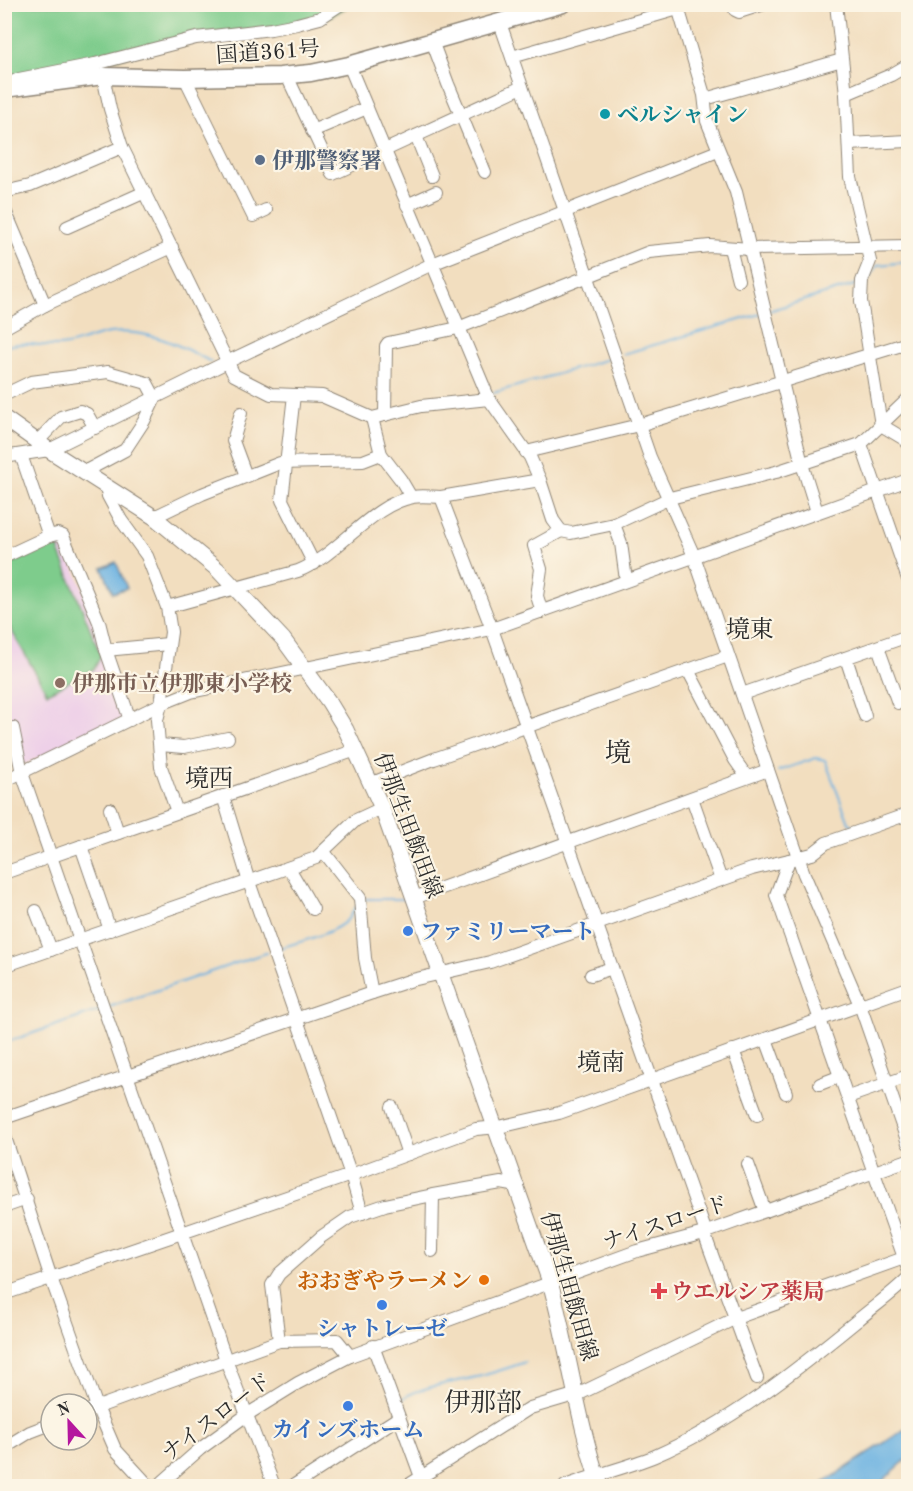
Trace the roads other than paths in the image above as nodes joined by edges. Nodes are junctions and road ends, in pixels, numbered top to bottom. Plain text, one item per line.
1 (341, 4) edge
2 (563, 4) edge
3 (734, 4) edge
4 (764, 4) edge
5 (836, 4) edge
6 (677, 7) edge
7 (500, 23) junction
8 (432, 41) junction
9 (512, 57) junction
10 (842, 60) junction
11 (350, 65) junction
12 (909, 65) edge
13 (103, 76) junction
14 (287, 76) junction
15 (184, 78) junction
16 (522, 87) junction
17 (4, 88) edge
18 (846, 94) junction
19 (705, 99) junction
20 (367, 108) junction
21 (461, 115) junction
22 (312, 131) junction
23 (416, 136) junction
24 (909, 141) edge
25 (849, 144) junction
26 (122, 147) junction
27 (384, 151) junction
28 (718, 151) junction
29 (485, 172) dead end
30 (432, 176) dead end
31 (4, 192) edge
32 (145, 192) junction
33 (436, 192) dead end
34 (407, 205) junction
35 (4, 208) edge
36 (266, 210) dead end
37 (566, 211) junction
38 (67, 227) dead end
39 (909, 246) edge
40 (172, 247) junction
41 (730, 248) junction
42 (867, 248) junction
43 (750, 249) junction
44 (432, 264) junction
45 (588, 277) junction
46 (738, 280) dead end
47 (45, 304) junction
48 (4, 328) edge
49 (458, 328) junction
50 (909, 343) edge
51 (870, 355) junction
52 (227, 362) junction
53 (782, 380) junction
54 (4, 395) edge
55 (294, 395) junction
56 (488, 396) junction
57 (155, 398) junction
58 (909, 399) edge
59 (385, 412) junction
60 (241, 413) dead end
61 (4, 418) edge
62 (372, 418) junction
63 (639, 425) junction
64 (881, 425) junction
65 (94, 428) junction
66 (861, 444) junction
67 (909, 444) edge
68 (43, 446) junction
69 (526, 452) junction
70 (381, 454) junction
71 (21, 455) junction
72 (4, 457) edge
73 (285, 463) junction
74 (801, 464) junction
75 (84, 472) junction
76 (246, 476) junction
77 (540, 480) junction
78 (909, 480) edge
79 (113, 491) junction
80 (877, 491) junction
81 (411, 497) junction
82 (441, 497) junction
83 (670, 498) junction
84 (817, 512) junction
85 (154, 517) junction
86 (614, 524) junction
87 (561, 531) junction
88 (50, 536) junction
89 (694, 556) junction
90 (4, 557) edge
91 (314, 564) junction
92 (909, 579) edge
93 (626, 580) junction
94 (236, 588) junction
95 (167, 607) junction
96 (543, 612) junction
97 (492, 629) junction
98 (909, 636) edge
99 (168, 644) junction
100 (878, 647) junction
101 (106, 650) junction
102 (728, 656) junction
103 (846, 658) junction
104 (304, 666) junction
105 (688, 670) junction
106 (742, 694) junction
107 (898, 703) dead end
108 (161, 704) junction
109 (865, 716) dead end
110 (130, 720) junction
111 (527, 727) junction
112 (4, 730) edge
113 (228, 738) dead end
114 (160, 745) junction
115 (356, 750) junction
116 (768, 770) junction
117 (22, 773) junction
118 (747, 777) junction
119 (4, 781) edge
120 (372, 783) junction
121 (223, 796) junction
122 (693, 800) junction
123 (382, 808) junction
124 (110, 809) dead end
125 (177, 812) junction
126 (909, 814) edge
127 (118, 833) junction
128 (568, 844) junction
129 (81, 846) junction
130 (324, 852) junction
131 (52, 856) junction
132 (794, 859) junction
133 (289, 868) junction
134 (4, 873) edge
135 (721, 880) junction
136 (249, 882) junction
137 (414, 898) junction
138 (313, 909) dead end
139 (36, 910) dead end
140 (596, 924) junction
141 (110, 930) junction
142 (81, 940) junction
143 (51, 950) junction
144 (4, 966) edge
145 (612, 968) junction
146 (441, 974) junction
147 (591, 975) dead end
148 (909, 988) edge
149 (372, 993) junction
150 (860, 1005) junction
151 (296, 1018) junction
152 (820, 1019) junction
153 (766, 1039) junction
154 (733, 1050) junction
155 (127, 1076) junction
156 (840, 1076) junction
157 (909, 1076) edge
158 (651, 1080) junction
159 (888, 1083) junction
160 (820, 1084) dead end
161 (786, 1093) dead end
162 (848, 1098) junction
163 (392, 1107) dead end
164 (757, 1115) dead end
165 (4, 1118) edge
166 (495, 1126) junction
167 (4, 1134) edge
168 (909, 1143) edge
169 (408, 1154) junction
170 (909, 1160) edge
171 (748, 1164) dead end
172 (874, 1172) junction
173 (351, 1175) junction
174 (518, 1186) junction
175 (432, 1195) junction
176 (27, 1199) junction
177 (4, 1207) edge
178 (765, 1211) junction
179 (362, 1213) junction
180 (183, 1233) junction
181 (704, 1233) junction
182 (432, 1251) dead end
183 (906, 1263) edge
184 (51, 1278) junction
185 (909, 1278) edge
186 (550, 1282) junction
187 (4, 1294) edge
188 (736, 1318) junction
189 (279, 1341) junction
190 (373, 1346) junction
191 (350, 1356) junction
192 (226, 1359) junction
193 (757, 1378) dead end
194 (87, 1392) edge
195 (575, 1395) junction
196 (99, 1406) edge
197 (248, 1414) junction
198 (398, 1418) junction
199 (99, 1421) edge
200 (39, 1429) edge
201 (4, 1448) edge
202 (421, 1478) junction
203 (598, 1481) edge
204 (149, 1486) edge
205 (158, 1486) edge
206 (273, 1486) edge
207 (293, 1486) edge
208 (407, 1486) edge
209 (565, 1486) edge

1 - 17 street
2 - 7 highway, 国道361号
3 - 4 street
5 - 10 street
6 - 9 street
6 - 19 street
7 - 8 highway, 国道361号
7 - 9 street
8 - 11 highway, 国道361号
8 - 21 street
9 - 16 street
10 - 18 street
10 - 19 street
11 - 14 highway, 国道361号
11 - 20 street
12 - 18 street
13 - 15 highway, 国道361号
13 - 17 highway, 国道361号
13 - 26 street
14 - 15 highway, 国道361号
14 - 22 street
15 - 36 street
16 - 21 street
16 - 37 street
18 - 25 street
19 - 28 street
20 - 22 street
20 - 27 street
21 - 23 street
21 - 29 street
22 - 27 street
23 - 27 street
23 - 30 street
24 - 25 street
25 - 42 street
26 - 31 street
26 - 32 street
27 - 34 street
28 - 37 street
28 - 43 street
32 - 38 street
32 - 40 street
33 - 34 street
34 - 44 street
35 - 47 street
37 - 44 street
37 - 45 street
39 - 42 street
40 - 47 street
40 - 52 street
41 - 43 street
41 - 45 street
41 - 46 street
42 - 43 street
42 - 51 street
43 - 53 street
44 - 49 street
44 - 52 street
45 - 49 street
45 - 63 street
47 - 48 street
49 - 56 street
49 - 59 street
50 - 51 street
51 - 53 street
51 - 64 street
52 - 55 street
52 - 57 street
53 - 63 street
53 - 74 street
54 - 57 street
55 - 62 street
55 - 73 street
56 - 59 street
56 - 69 street
57 - 65 street
57 - 75 street
58 - 64 street
59 - 62 street
60 - 76 street
61 - 68 main road, 伊那生田飯田線
62 - 70 street
63 - 69 street
63 - 83 street
64 - 66 street
64 - 67 street
65 - 68 street
65 - 68 street
66 - 74 street
66 - 80 street
68 - 71 street
68 - 75 main road, 伊那生田飯田線
69 - 77 street
70 - 73 street
70 - 81 street
71 - 72 street
71 - 88 street
73 - 76 street
73 - 91 street
74 - 83 street
74 - 84 street
75 - 79 main road, 伊那生田飯田線
76 - 85 street
77 - 82 street
77 - 87 street
78 - 80 street
79 - 85 main road, 伊那生田飯田線
79 - 95 street
80 - 84 street
80 - 92 street
81 - 82 street
81 - 91 street
82 - 97 street
83 - 86 street
83 - 89 street
84 - 89 street
85 - 94 main road, 伊那生田飯田線
86 - 87 street
86 - 93 street
87 - 96 street
88 - 90 street
88 - 101 street
89 - 93 street
89 - 102 street
91 - 94 street
93 - 96 street
94 - 95 street
94 - 104 main road, 伊那生田飯田線
95 - 99 street
96 - 97 street
97 - 104 street
97 - 111 street
98 - 100 street
99 - 101 street
99 - 108 street
100 - 103 street
100 - 107 street
101 - 110 street
102 - 105 street
102 - 106 street
103 - 106 street
103 - 109 street
104 - 108 street
104 - 115 main road, 伊那生田飯田線
105 - 111 street
105 - 118 street
106 - 116 street
108 - 110 street
108 - 114 street
110 - 117 street
111 - 120 street
111 - 128 street
112 - 117 street
113 - 114 street
114 - 125 street
115 - 120 main road, 伊那生田飯田線
115 - 121 street
116 - 118 street
116 - 132 street
117 - 119 street
117 - 131 street
118 - 122 street
120 - 123 main road, 伊那生田飯田線
121 - 125 street
121 - 136 street
122 - 128 street
122 - 135 street
123 - 130 street
123 - 137 main road, 伊那生田飯田線
124 - 127 street
125 - 127 street
126 - 132 street
127 - 129 street
128 - 137 street
128 - 140 street
129 - 131 street
129 - 141 street
130 - 133 street
130 - 149 street
131 - 134 street
131 - 142 street
132 - 135 street
132 - 150 street
132 - 152 street
133 - 136 street
133 - 138 street
135 - 140 street
136 - 141 street
136 - 151 street
137 - 146 main road, 伊那生田飯田線
139 - 143 street
140 - 145 street
140 - 146 street
141 - 142 street
142 - 143 street
142 - 155 street
143 - 144 street
145 - 147 street
145 - 158 street
146 - 149 street
146 - 166 main road, 伊那生田飯田線
148 - 150 street
149 - 151 street
150 - 152 street
150 - 159 street
151 - 155 street
151 - 173 street
152 - 153 street
152 - 156 street
153 - 154 street
153 - 161 street
154 - 158 street
154 - 164 street
155 - 165 street
155 - 180 street
156 - 160 street
156 - 162 street
157 - 159 street
158 - 166 street
158 - 181 street
159 - 162 street
159 - 168 street
162 - 172 street
163 - 169 street
166 - 169 street
166 - 174 main road, 伊那生田飯田線
167 - 176 street
169 - 173 street
170 - 172 street, ナイスロード
171 - 178 street
172 - 178 street, ナイスロード
172 - 183 street
173 - 179 street
173 - 180 street
174 - 175 street
174 - 186 main road, 伊那生田飯田線
175 - 179 street
175 - 182 street
176 - 177 street
176 - 184 street
178 - 181 street, ナイスロード
179 - 189 street
180 - 184 street
180 - 192 street
181 - 186 street, ナイスロード
181 - 188 street
183 - 188 street
184 - 187 street
184 - 194 street
185 - 203 street
186 - 190 street, ナイスロード
186 - 195 main road, 伊那生田飯田線
188 - 193 street
188 - 195 street
189 - 191 street
189 - 192 street
190 - 191 street, ナイスロード
190 - 198 street
191 - 197 street, ナイスロード
192 - 196 street
192 - 197 street
195 - 202 street
195 - 203 main road, 伊那生田飯田線
197 - 205 street, ナイスロード
197 - 206 street
198 - 202 street
198 - 207 street
199 - 204 street
200 - 201 street
202 - 208 street
203 - 209 street

